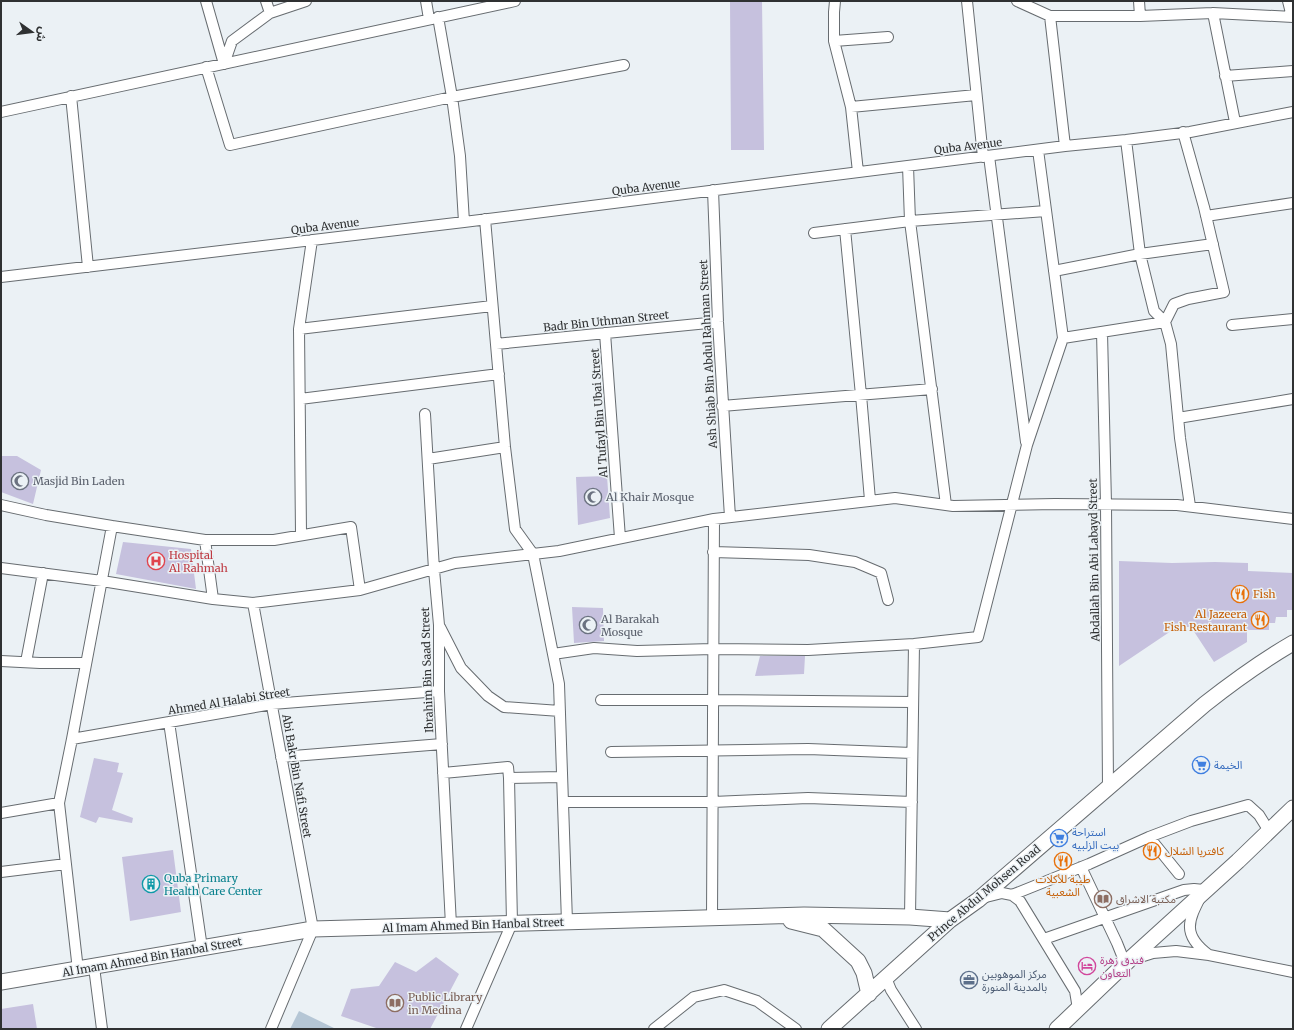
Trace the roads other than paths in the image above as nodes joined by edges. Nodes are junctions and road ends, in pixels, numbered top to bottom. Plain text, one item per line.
1 (206, 1) edge
2 (266, 1) edge
3 (306, 1) edge
4 (426, 1) edge
5 (515, 1) edge
6 (835, 1) edge
7 (967, 1) edge
8 (1017, 1) edge
9 (1139, 1) edge
10 (1288, 1) edge
11 (270, 13) junction
12 (1213, 13) junction
13 (1050, 16) junction
14 (1140, 16) junction
15 (1292, 17) edge
16 (434, 18) junction
17 (888, 37) dead end
18 (834, 41) junction
19 (224, 64) junction
20 (624, 65) dead end
21 (206, 68) junction
22 (1293, 71) edge
23 (1225, 76) junction
24 (976, 95) junction
25 (71, 96) junction
26 (452, 97) junction
27 (851, 107) junction
28 (1, 112) edge
29 (1293, 112) edge
30 (1235, 122) junction
31 (1183, 132) junction
32 (1126, 140) junction
33 (1065, 146) junction
34 (1038, 150) junction
35 (986, 156) junction
36 (908, 166) junction
37 (858, 172) junction
38 (713, 190) junction
39 (1293, 203) edge
40 (1046, 211) junction
41 (997, 214) junction
42 (1206, 216) junction
43 (485, 219) junction
44 (910, 220) junction
45 (464, 222) junction
46 (844, 229) junction
47 (814, 233) dead end
48 (312, 240) junction
49 (1212, 244) junction
50 (1140, 254) junction
51 (88, 266) junction
52 (1054, 271) junction
53 (1, 277) edge
54 (492, 306) junction
55 (1293, 318) edge
56 (718, 322) junction
57 (1165, 322) junction
58 (1232, 325) dead end
59 (299, 329) junction
60 (1102, 332) junction
61 (605, 333) junction
62 (1063, 338) junction
63 (496, 344) junction
64 (498, 374) junction
65 (932, 389) junction
66 (862, 395) junction
67 (300, 399) junction
68 (1293, 399) edge
69 (722, 406) junction
70 (426, 414) dead end
71 (1178, 418) junction
72 (1027, 445) junction
73 (505, 447) junction
74 (428, 459) junction
75 (870, 500) junction
76 (1106, 504) junction
77 (1, 505) edge
78 (946, 505) junction
79 (1011, 505) junction
80 (1190, 506) junction
81 (730, 517) junction
82 (714, 519) junction
83 (1293, 519) edge
84 (112, 526) junction
85 (301, 534) junction
86 (620, 538) junction
87 (205, 540) junction
88 (714, 552) junction
89 (533, 554) junction
90 (1, 568) edge
91 (434, 570) junction
92 (43, 573) junction
93 (102, 581) junction
94 (360, 590) junction
95 (213, 599) junction
96 (888, 600) dead end
97 (253, 603) junction
98 (439, 626) junction
99 (914, 644) junction
100 (1293, 644) edge
101 (713, 649) junction
102 (553, 654) junction
103 (1, 661) edge
104 (26, 662) junction
105 (86, 663) junction
106 (439, 692) junction
107 (601, 700) dead end
108 (713, 700) junction
109 (913, 702) junction
110 (272, 704) junction
111 (560, 711) junction
112 (170, 722) junction
113 (72, 739) junction
114 (442, 744) junction
115 (713, 751) junction
116 (611, 752) dead end
117 (912, 753) junction
118 (281, 758) junction
119 (443, 773) junction
120 (562, 777) junction
121 (509, 778) junction
122 (1108, 787) junction
123 (563, 802) junction
124 (712, 802) junction
125 (912, 802) junction
126 (59, 803) junction
127 (1293, 808) edge
128 (1, 813) edge
129 (1269, 831) junction
130 (1149, 837) junction
131 (66, 864) junction
132 (1081, 868) junction
133 (1, 872) edge
134 (1179, 874) dead end
135 (1204, 890) junction
136 (1012, 895) junction
137 (978, 900) junction
138 (773, 916) junction
139 (910, 917) junction
140 (712, 918) junction
141 (1104, 919) junction
142 (950, 920) junction
143 (567, 922) junction
144 (512, 923) junction
145 (451, 925) junction
146 (313, 929) junction
147 (1044, 939) junction
148 (202, 948) junction
149 (1209, 955) junction
150 (1124, 965) junction
151 (94, 967) junction
152 (78, 970) junction
153 (1293, 972) edge
154 (886, 978) junction
155 (1, 982) edge
156 (869, 994) junction
157 (1078, 1009) junction
158 (1065, 1027) edge
159 (102, 1029) edge
160 (270, 1029) edge
161 (466, 1029) edge
162 (654, 1029) edge
163 (796, 1029) edge
164 (829, 1029) edge
165 (916, 1029) edge

1 - 19 street
2 - 11 street
3 - 11 street
4 - 16 street
5 - 16 street
6 - 18 street
7 - 24 street
8 - 13 street
9 - 14 street
10 - 15 street
11 - 19 street
12 - 14 street
12 - 15 street
12 - 23 street
13 - 14 street
13 - 33 street
16 - 19 street
16 - 26 street
17 - 18 street
18 - 27 street
19 - 21 street
20 - 26 street
21 - 25 street
21 - 26 street
22 - 23 street
23 - 30 street
24 - 27 street
24 - 35 street
25 - 28 street
25 - 51 street
26 - 45 street
27 - 37 street
29 - 30 street, Quba Avenue
30 - 31 street, Quba Avenue
31 - 32 street, Quba Avenue
31 - 42 street
32 - 33 street, Quba Avenue
32 - 50 street
33 - 34 street, Quba Avenue
34 - 35 street, Quba Avenue
34 - 40 street
35 - 36 street, Quba Avenue
35 - 41 street
36 - 37 street, Quba Avenue
36 - 44 street
37 - 38 street, Quba Avenue
38 - 43 street, Quba Avenue
38 - 56 street, Ash Shiab Bin Abdul Rahman Street
39 - 42 street
40 - 41 street
40 - 52 street
41 - 44 street
41 - 72 street
42 - 49 street
43 - 45 street, Quba Avenue
43 - 54 street
44 - 46 street
44 - 65 street
45 - 48 street, Quba Avenue
46 - 47 street
46 - 66 street
48 - 51 street, Quba Avenue
48 - 59 street
49 - 50 street
49 - 57 street
50 - 52 street
50 - 57 street
51 - 53 street, Quba Avenue
52 - 62 street
54 - 59 street
54 - 63 street
55 - 58 street
56 - 61 street, Badr Bin Uthman Street
56 - 69 street, Ash Shiab Bin Abdul Rahman Street
57 - 60 street
57 - 71 street
59 - 67 street
60 - 62 street
60 - 76 street, Abdallah Bin Abi Labayd Street
61 - 63 street, Badr Bin Uthman Street
61 - 86 street, Al Tufayl Bin Ubai Street
62 - 72 street
63 - 64 street
64 - 67 street
64 - 73 street
65 - 66 street
65 - 78 street
66 - 69 street
66 - 75 street
67 - 85 street
68 - 71 street
69 - 81 street, Ash Shiab Bin Abdul Rahman Street
70 - 74 street, Ibrahim Bin Saad Street
71 - 80 street
72 - 79 street
73 - 74 street
73 - 89 street
74 - 91 street, Ibrahim Bin Saad Street
75 - 78 street
75 - 81 street
76 - 79 street
76 - 80 street
76 - 122 street, Abdallah Bin Abi Labayd Street
77 - 84 street
78 - 79 street
79 - 99 street
80 - 83 street
81 - 82 street
82 - 86 street
82 - 88 street
84 - 87 street
84 - 93 street
85 - 87 street
85 - 94 street
86 - 89 street
87 - 95 street
88 - 96 street
88 - 101 street
89 - 91 street
89 - 102 street
90 - 92 street
91 - 94 street
91 - 98 street, Ibrahim Bin Saad Street
92 - 93 street
92 - 104 street
93 - 95 street
93 - 105 street
94 - 97 street
95 - 97 street
97 - 110 street, Abi Bakr Bin Nafi Street
98 - 106 street, Ibrahim Bin Saad Street
98 - 111 street
99 - 101 street
99 - 109 street
100 - 122 main road, Prince Abdul Mohsen Road
101 - 102 street
101 - 108 street
102 - 111 street
103 - 104 street
104 - 105 street
105 - 113 street
106 - 110 street, Ahmed Al Halabi Street
106 - 114 street, Ibrahim Bin Saad Street
107 - 108 street
108 - 109 street
108 - 115 street
109 - 117 street
110 - 112 street, Ahmed Al Halabi Street
110 - 118 street, Abi Bakr Bin Nafi Street
111 - 120 street
112 - 113 street, Ahmed Al Halabi Street
112 - 148 street
113 - 126 street
114 - 118 street
114 - 119 street, Ibrahim Bin Saad Street
115 - 116 street
115 - 117 street
115 - 124 street
117 - 125 street
118 - 146 street, Abi Bakr Bin Nafi Street
119 - 121 street
119 - 145 street, Ibrahim Bin Saad Street
120 - 121 street
120 - 123 street
121 - 144 street
122 - 137 main road, Prince Abdul Mohsen Road
123 - 124 street
123 - 143 street
124 - 125 street
124 - 140 street
125 - 139 street
126 - 128 street
126 - 131 street
127 - 129 main road
129 - 130 street
129 - 135 main road
130 - 132 street
130 - 134 street
131 - 133 street
131 - 152 street
132 - 136 street
132 - 141 street
135 - 141 street
135 - 149 street
135 - 150 main road
136 - 137 street
136 - 147 street
137 - 142 main road, Prince Abdul Mohsen Road
138 - 139 main road, Al Imam Ahmed Bin Hanbal Street
138 - 140 main road, Al Imam Ahmed Bin Hanbal Street
138 - 156 main road
139 - 142 main road, Al Imam Ahmed Bin Hanbal Street
140 - 143 main road, Al Imam Ahmed Bin Hanbal Street
141 - 147 street
141 - 150 street
142 - 154 main road, Prince Abdul Mohsen Road
143 - 144 main road, Al Imam Ahmed Bin Hanbal Street
144 - 145 main road, Al Imam Ahmed Bin Hanbal Street
144 - 161 street
145 - 146 main road, Al Imam Ahmed Bin Hanbal Street
146 - 148 main road, Al Imam Ahmed Bin Hanbal Street
146 - 160 street
147 - 157 street
148 - 151 main road, Al Imam Ahmed Bin Hanbal Street
149 - 150 street
149 - 153 street
150 - 157 main road
151 - 152 main road, Al Imam Ahmed Bin Hanbal Street
151 - 159 street
152 - 155 main road, Al Imam Ahmed Bin Hanbal Street
154 - 156 main road, Prince Abdul Mohsen Road
154 - 165 street
156 - 164 main road, Prince Abdul Mohsen Road
157 - 158 main road
162 - 163 street

